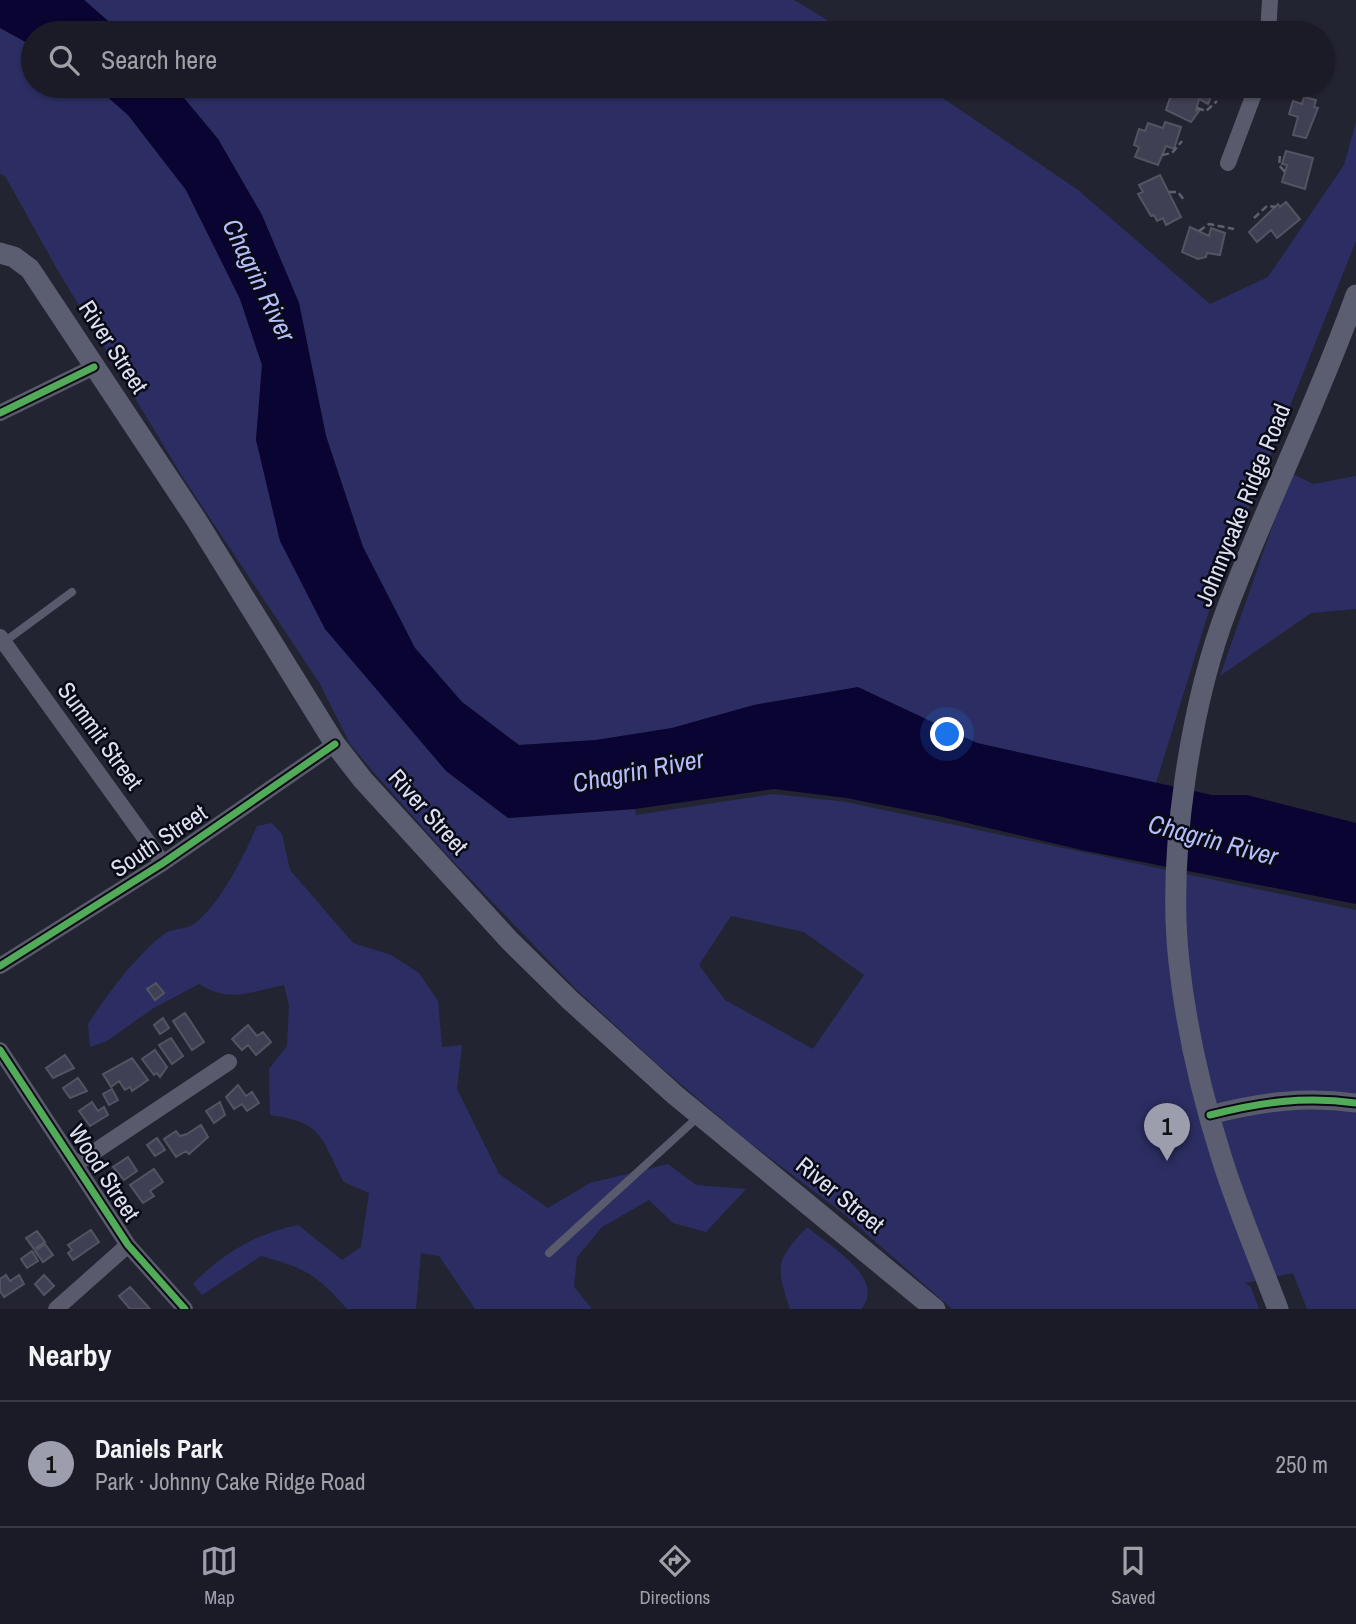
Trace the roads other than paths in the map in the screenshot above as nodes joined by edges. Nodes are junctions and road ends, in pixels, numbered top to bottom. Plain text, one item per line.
1 (1270, 0) edge
2 (1269, 21) edge
3 (1252, 98) edge
4 (1228, 163) dead end
5 (0, 253) edge
6 (1356, 295) edge
7 (94, 367) junction
8 (0, 413) edge
9 (72, 592) dead end
10 (2, 639) edge
11 (335, 744) junction
12 (163, 863) junction
13 (0, 966) edge
14 (0, 1050) edge
15 (229, 1062) dead end
16 (1356, 1103) edge
17 (700, 1115) junction
18 (1210, 1115) junction
19 (76, 1164) junction
20 (128, 1245) junction
21 (548, 1253) dead end
22 (56, 1309) edge
23 (185, 1309) edge
24 (935, 1309) edge
25 (1278, 1309) edge

1 - 2 street
3 - 4 street
5 - 7 main road, River Street
6 - 18 main road, Johnnycake Ridge Road
7 - 8 street
7 - 11 main road, River Street
9 - 10 lane
10 - 12 street, Summit Street
11 - 12 street, South Street
11 - 17 main road, River Street
12 - 13 street, South Street
14 - 19 street, Wood Street
15 - 19 street
16 - 18 street
17 - 21 lane
17 - 24 main road, River Street
18 - 25 main road, Johnnycake Ridge Road
19 - 20 street, Wood Street
20 - 22 street
20 - 23 street, Wood Street

